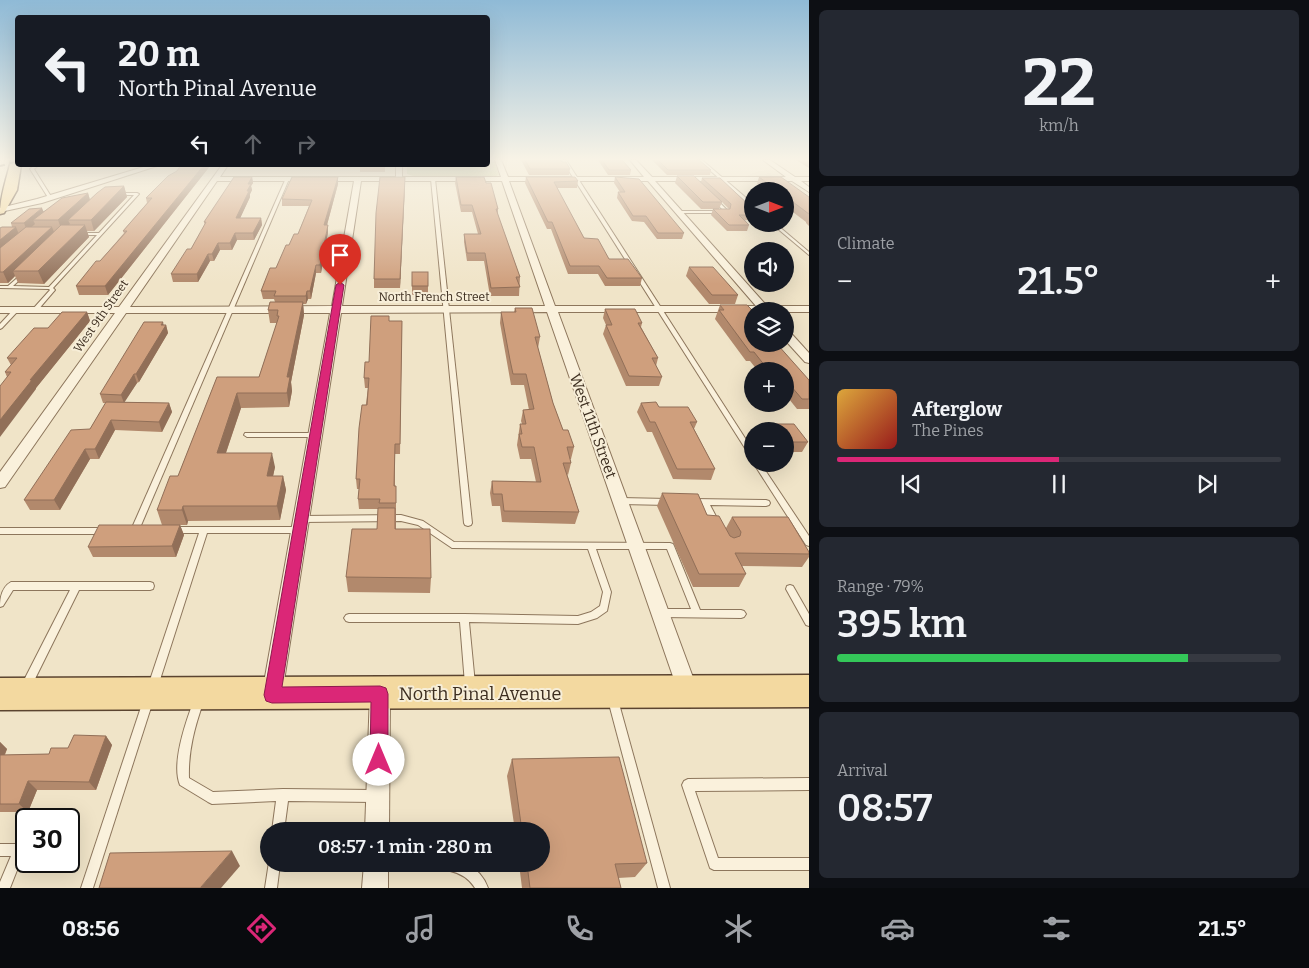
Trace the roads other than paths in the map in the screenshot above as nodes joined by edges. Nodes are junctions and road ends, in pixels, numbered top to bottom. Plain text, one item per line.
1 (36, 201) edge
2 (130, 201) edge
3 (198, 201) edge
4 (277, 201) edge
5 (354, 201) edge
6 (436, 201) edge
7 (513, 201) edge
8 (591, 201) edge
9 (670, 201) edge
10 (716, 201) edge
11 (0, 210) edge
12 (679, 212) junction
13 (783, 232) edge
14 (74, 234) edge
15 (100, 234) junction
16 (809, 254) edge
17 (30, 267) edge
18 (0, 288) edge
19 (10, 288) junction
20 (50, 288) junction
21 (758, 302) edge
22 (336, 309) junction
23 (446, 309) junction
24 (552, 309) junction
25 (660, 309) junction
26 (794, 309) edge
27 (809, 309) edge
28 (0, 310) edge
29 (16, 310) junction
30 (35, 310) junction
31 (122, 310) junction
32 (231, 310) junction
33 (744, 310) edge
34 (0, 326) edge
35 (794, 343) edge
36 (809, 360) edge
37 (247, 435) dead end
38 (315, 435) junction
39 (744, 441) edge
40 (763, 472) edge
41 (0, 483) edge
42 (620, 501) junction
43 (677, 502) edge
44 (686, 502) edge
45 (705, 502) junction
46 (766, 503) dead end
47 (468, 523) dead end
48 (300, 525) junction
49 (718, 528) edge
50 (116, 530) edge
51 (126, 530) edge
52 (135, 530) junction
53 (145, 530) edge
54 (165, 530) edge
55 (204, 530) junction
56 (0, 531) edge
57 (809, 543) edge
58 (591, 545) junction
59 (636, 545) junction
60 (76, 586) junction
61 (150, 586) dead end
62 (790, 589) dead end
63 (0, 603) edge
64 (661, 613) junction
65 (697, 613) junction
66 (741, 614) dead end
67 (349, 618) dead end
68 (464, 618) junction
69 (809, 622) edge
70 (809, 691) edge
71 (688, 692) junction
72 (611, 693) junction
73 (11, 694) edge
74 (150, 694) junction
75 (380, 694) junction
76 (470, 694) junction
77 (202, 695) junction
78 (272, 695) junction
79 (809, 784) edge
80 (283, 795) junction
81 (378, 796) junction
82 (279, 822) edge
83 (377, 822) edge
84 (0, 850) edge
85 (809, 864) edge
86 (273, 872) edge
87 (376, 872) edge
88 (471, 872) edge
89 (4, 888) edge
90 (87, 888) edge
91 (271, 888) edge
92 (375, 888) edge
93 (482, 888) edge
94 (664, 888) edge

1 - 11 street
2 - 15 lane
3 - 31 street, West 9th Street
4 - 32 lane
5 - 22 street
6 - 23 lane
7 - 24 street, West 11th Street
8 - 25 lane
9 - 12 street
10 - 12 lane
12 - 21 street
13 - 16 lane
14 - 15 lane
15 - 20 lane
17 - 19 lane
18 - 19 lane
19 - 20 lane
20 - 30 lane
22 - 23 street, North French Street
22 - 32 street, North French Street
22 - 38 street
23 - 24 street, North French Street
23 - 47 lane
24 - 25 street, North French Street
24 - 42 street, West 11th Street
25 - 33 street, North French Street
25 - 39 lane
26 - 27 street, North French Street
28 - 29 street, North French Street
29 - 30 street, North French Street
29 - 34 lane
30 - 31 street, North French Street
31 - 32 street, North French Street
31 - 41 street, West 9th Street
32 - 52 lane
35 - 36 street
37 - 38 lane
38 - 48 street
40 - 57 lane
42 - 43 lane
42 - 59 street, West 11th Street
44 - 45 lane
45 - 46 lane
45 - 49 lane
48 - 55 lane
48 - 58 lane
48 - 78 street
50 - 56 lane
51 - 52 lane
52 - 53 lane
54 - 55 lane
55 - 74 lane
58 - 59 lane
58 - 68 lane
59 - 64 street, West 11th Street
59 - 65 lane
60 - 61 lane
60 - 63 lane
60 - 73 lane
62 - 69 lane
64 - 65 lane
64 - 71 street, West 11th Street
65 - 66 lane
67 - 68 lane
68 - 76 lane
70 - 71 main road, North Pinal Avenue
71 - 72 main road, North Pinal Avenue
72 - 76 main road, North Pinal Avenue
72 - 94 lane
73 - 74 main road, North Pinal Avenue
74 - 77 main road, North Pinal Avenue
74 - 90 lane
75 - 76 main road, North Pinal Avenue
75 - 78 main road, North Pinal Avenue
75 - 81 street
77 - 78 main road, North Pinal Avenue
77 - 80 lane
79 - 85 lane
80 - 81 lane
80 - 82 lane
81 - 83 street
84 - 89 lane
86 - 91 lane
87 - 92 street
88 - 93 lane

